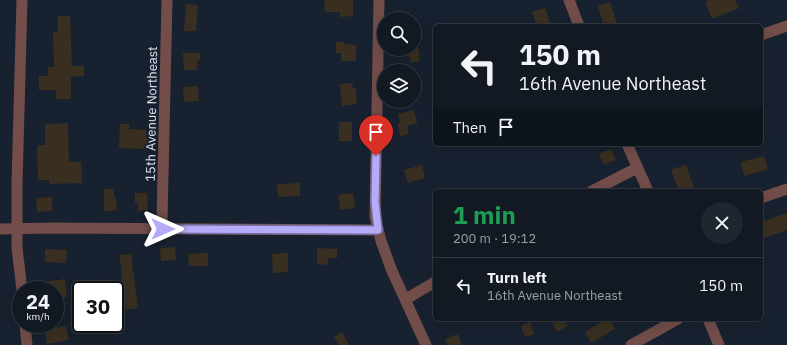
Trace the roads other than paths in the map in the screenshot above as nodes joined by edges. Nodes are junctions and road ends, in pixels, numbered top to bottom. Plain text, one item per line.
1 (22, 0) edge
2 (167, 0) edge
3 (379, 0) edge
4 (569, 0) edge
5 (578, 24) edge
6 (787, 26) edge
7 (763, 34) edge
8 (627, 146) edge
9 (637, 168) junction
10 (596, 189) edge
11 (647, 189) edge
12 (787, 189) edge
13 (763, 197) edge
14 (0, 229) edge
15 (17, 229) junction
16 (163, 229) junction
17 (378, 230) junction
18 (21, 281) edge
19 (433, 283) edge
20 (406, 299) junction
21 (674, 321) edge
22 (709, 321) edge
23 (26, 333) edge
24 (27, 345) edge
25 (426, 345) edge
26 (631, 345) edge
27 (719, 345) edge

1 - 15 street
2 - 16 street, 15th Avenue Northeast
3 - 17 street
4 - 5 street
6 - 7 street
8 - 9 street
9 - 10 street
9 - 11 street
12 - 13 street
14 - 15 street
15 - 16 street
15 - 18 street
16 - 17 street
17 - 20 street
19 - 20 street
20 - 25 street
21 - 26 street
22 - 27 street
23 - 24 street

